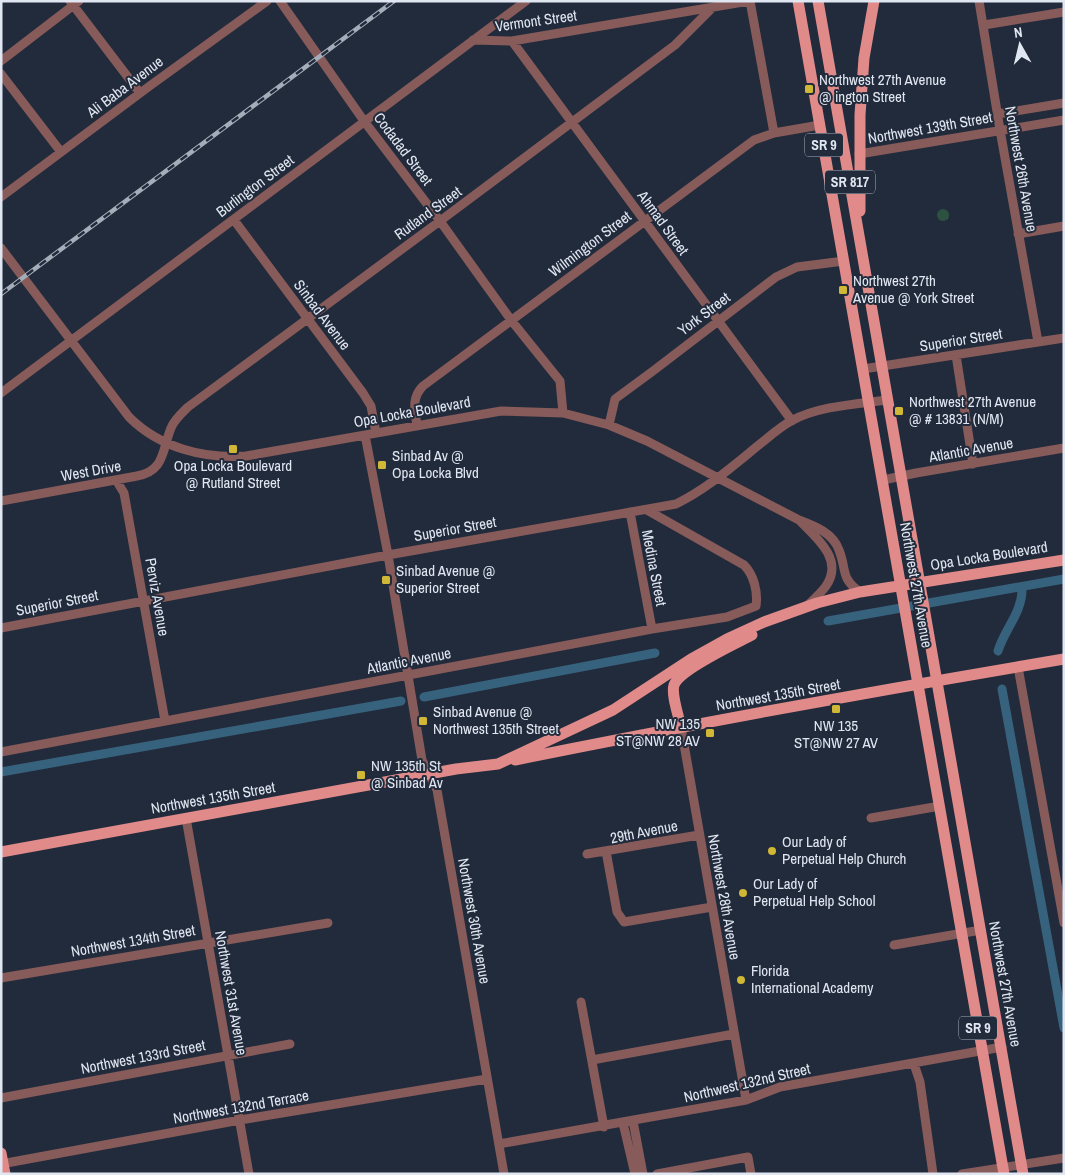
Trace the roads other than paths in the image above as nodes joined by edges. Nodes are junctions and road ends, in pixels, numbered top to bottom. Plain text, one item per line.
1 (267, 1) edge
2 (280, 1) edge
3 (526, 1) edge
4 (750, 1) edge
5 (798, 1) edge
6 (818, 1) edge
7 (874, 1) edge
8 (980, 1) edge
9 (74, 3) edge
10 (713, 8) junction
11 (1064, 12) edge
12 (984, 25) junction
13 (803, 27) junction
14 (473, 40) junction
15 (512, 41) junction
16 (826, 52) junction
17 (1, 61) edge
18 (809, 62) junction
19 (1, 74) edge
20 (832, 81) junction
21 (140, 93) junction
22 (1064, 104) edge
23 (998, 114) junction
24 (1064, 120) edge
25 (364, 121) junction
26 (572, 123) junction
27 (820, 125) junction
28 (1000, 130) junction
29 (774, 133) junction
30 (61, 152) junction
31 (859, 154) junction
32 (1, 196) edge
33 (234, 220) junction
34 (440, 221) junction
35 (644, 221) junction
36 (1064, 226) edge
37 (858, 228) junction
38 (1018, 234) junction
39 (1, 248) edge
40 (844, 261) junction
41 (307, 318) junction
42 (512, 320) junction
43 (719, 320) junction
44 (1064, 338) edge
45 (71, 341) junction
46 (1038, 342) junction
47 (956, 355) junction
48 (882, 366) junction
49 (863, 369) junction
50 (1, 393) edge
51 (888, 400) junction
52 (869, 403) junction
53 (563, 414) junction
54 (792, 421) junction
55 (609, 425) junction
56 (417, 426) junction
57 (376, 433) junction
58 (365, 435) junction
59 (166, 442) junction
60 (1064, 448) edge
61 (973, 464) junction
62 (902, 476) junction
63 (718, 477) junction
64 (116, 480) junction
65 (883, 480) junction
66 (1, 502) edge
67 (647, 510) junction
68 (630, 512) junction
69 (799, 520) junction
70 (388, 555) junction
71 (1064, 560) edge
72 (921, 588) junction
73 (901, 590) junction
74 (860, 592) junction
75 (143, 601) junction
76 (806, 607) junction
77 (774, 618) junction
78 (1, 628) edge
79 (652, 629) junction
80 (1064, 659) edge
81 (1018, 667) junction
82 (408, 676) junction
83 (937, 680) junction
84 (919, 684) junction
85 (165, 721) junction
86 (681, 727) junction
87 (1, 752) edge
88 (498, 764) junction
89 (430, 774) junction
90 (940, 806) junction
91 (186, 818) junction
92 (871, 818) dead end
93 (699, 835) junction
94 (606, 851) junction
95 (1, 852) edge
96 (587, 854) dead end
97 (712, 908) junction
98 (328, 922) dead end
99 (1064, 923) edge
100 (981, 930) junction
101 (962, 933) junction
102 (208, 943) junction
103 (894, 945) dead end
104 (1, 978) edge
105 (582, 1002) dead end
106 (734, 1034) junction
107 (290, 1044) dead end
108 (1002, 1048) junction
109 (982, 1051) junction
110 (228, 1055) junction
111 (592, 1060) junction
112 (914, 1064) junction
113 (487, 1079) junction
114 (1, 1098) edge
115 (746, 1100) junction
116 (240, 1120) junction
117 (634, 1121) junction
118 (623, 1123) junction
119 (604, 1127) junction
120 (499, 1144) junction
121 (634, 1150) junction
122 (1064, 1158) edge
123 (3, 1164) edge
124 (1023, 1169) edge
125 (1004, 1171) edge
126 (249, 1174) edge
127 (504, 1174) edge
128 (635, 1174) edge
129 (644, 1174) edge
130 (658, 1174) edge
131 (751, 1174) edge
132 (933, 1174) edge
133 (962, 1174) edge

1 - 21 street, Ali Baba Avenue
2 - 25 street, Codadad Street
3 - 14 street, Burlington Street
4 - 10 street, Vermont Street
4 - 29 street
5 - 13 main road, Northwest 27th Avenue / SR 9
6 - 16 main road, Northwest 27th Avenue / SR 817
7 - 31 main road, SR 9
8 - 12 street, Northwest 26th Avenue
9 - 17 street
9 - 21 street
10 - 15 street, Vermont Street
10 - 26 street, Rutland Street
11 - 12 street
12 - 23 street, Northwest 26th Avenue
13 - 16 main road
13 - 18 main road, Northwest 27th Avenue / SR 9
14 - 15 street, Vermont Street
14 - 25 street, Burlington Street
15 - 26 street, Ahmad Street
16 - 20 main road, Northwest 27th Avenue / SR 817
18 - 20 main road
18 - 27 main road, Northwest 27th Avenue / SR 9
19 - 30 street
20 - 37 main road, Northwest 27th Avenue / SR 817
21 - 30 street, Ali Baba Avenue
22 - 23 street, Northwest 139th Street
23 - 28 street, Northwest 26th Avenue
24 - 28 street, Northwest 139th Street
25 - 33 street, Burlington Street
25 - 34 street, Codadad Street
26 - 34 street, Rutland Street
26 - 35 street, Ahmad Street
27 - 29 street, Wilmington Street
27 - 40 main road, Northwest 27th Avenue / SR 9
28 - 31 street, Northwest 139th Street
28 - 38 street, Northwest 26th Avenue
29 - 35 street, Wilmington Street
30 - 32 street, Ali Baba Avenue
31 - 37 main road, SR 9
33 - 41 street, Sinbad Avenue
33 - 45 street, Burlington Street
34 - 41 street, Rutland Street
34 - 42 street, Codadad Street
35 - 42 street, Wilmington Street
35 - 43 street, Ahmad Street
36 - 38 street
37 - 48 main road, Northwest 27th Avenue / SR 9
38 - 46 street, Northwest 26th Avenue
39 - 45 street, Opa Locka Boulevard
40 - 43 street, York Street
40 - 49 main road, Northwest 27th Avenue / SR 9
41 - 57 street, Sinbad Avenue
41 - 59 street, Rutland Street
42 - 53 street, Codadad Street
42 - 56 street, Wilmington Street
43 - 54 street, Ahmad Street
43 - 55 street, York Street
44 - 46 street, Superior Street
45 - 50 street, Burlington Street
45 - 59 street, Opa Locka Boulevard
46 - 47 street, Superior Street
47 - 48 street, Superior Street
47 - 61 street
48 - 49 street, Superior Street
48 - 51 main road, Northwest 27th Avenue / SR 9
49 - 52 main road, Northwest 27th Avenue / SR 9
51 - 52 street, Superior Street
51 - 62 main road, Northwest 27th Avenue / SR 9
52 - 54 street, Superior Street
52 - 65 main road, Northwest 27th Avenue / SR 9
53 - 55 street, Opa Locka Boulevard
53 - 56 street, Opa Locka Boulevard
54 - 63 street, Superior Street
55 - 63 street, Opa Locka Boulevard
56 - 57 street, Opa Locka Boulevard
57 - 58 street, Opa Locka Boulevard
58 - 59 street, Opa Locka Boulevard
58 - 70 street
59 - 64 street, West Drive
60 - 61 street, Atlantic Avenue
61 - 62 street, Atlantic Avenue
62 - 65 street, Atlantic Avenue
62 - 72 main road, Northwest 27th Avenue / SR 9
63 - 67 street, Superior Street
63 - 69 street, Opa Locka Boulevard
64 - 66 street, West Drive
64 - 75 street, Perviz Avenue
65 - 73 main road, Northwest 27th Avenue / SR 9
67 - 68 street, Superior Street
67 - 79 street, Atlantic Avenue
68 - 70 street, Superior Street
68 - 79 street, Medina Street
69 - 74 street, Opa Locka Boulevard
69 - 76 street
70 - 75 street, Superior Street
70 - 82 street
71 - 72 main road, Opa Locka Boulevard
72 - 73 main road, Opa Locka Boulevard
72 - 83 main road, Northwest 27th Avenue / SR 9
73 - 74 main road, Opa Locka Boulevard
73 - 84 main road, Northwest 27th Avenue / SR 9
74 - 76 main road, Opa Locka Boulevard
75 - 78 street, Superior Street
75 - 85 street, Perviz Avenue
76 - 77 main road, Opa Locka Boulevard
77 - 86 main road
77 - 88 main road, Opa Locka Boulevard
79 - 82 street, Atlantic Avenue
80 - 81 main road, Northwest 135th Street
81 - 83 main road, Northwest 135th Street
81 - 99 street
82 - 85 street, Atlantic Avenue
82 - 89 street, Northwest 30th Avenue
83 - 84 main road, Northwest 135th Street
83 - 100 main road, Northwest 27th Avenue / SR 9
84 - 86 main road, Northwest 135th Street
84 - 90 main road, Northwest 27th Avenue / SR 9
85 - 87 street, Atlantic Avenue
86 - 88 main road, Northwest 135th Street
86 - 93 street, Northwest 28th Avenue
88 - 89 main road, Opa Locka Boulevard
89 - 91 main road, Northwest 135th Street
89 - 113 street, Northwest 30th Avenue
90 - 92 street
90 - 101 main road, Northwest 27th Avenue / SR 9
91 - 95 main road, Northwest 135th Street
91 - 102 street, Northwest 31st Avenue
93 - 94 street, 29th Avenue
93 - 97 street, Northwest 28th Avenue
94 - 96 street
94 - 97 street, 29th Avenue
97 - 106 street, Northwest 28th Avenue
98 - 102 street, Northwest 134th Street
100 - 101 street
100 - 108 main road, Northwest 27th Avenue / SR 9
101 - 103 street
101 - 109 main road, Northwest 27th Avenue / SR 9
102 - 104 street, Northwest 134th Street
102 - 110 street, Northwest 31st Avenue
105 - 111 street
106 - 111 street
106 - 115 street, Northwest 28th Avenue
107 - 110 street, Northwest 133rd Street
108 - 109 street, Northwest 132nd Street
108 - 124 main road, Northwest 27th Avenue / SR 9
109 - 112 street, Northwest 132nd Street
109 - 125 main road, Northwest 27th Avenue / SR 9
110 - 114 street, Northwest 133rd Street
110 - 116 street, Northwest 31st Avenue
111 - 119 street
112 - 115 street, Northwest 132nd Street
112 - 132 street
113 - 116 street, Northwest 132nd Terrace
113 - 120 street, Northwest 30th Avenue
115 - 117 street, Northwest 132nd Street
116 - 123 street, Northwest 132nd Terrace
116 - 126 street, Northwest 31st Avenue
117 - 118 street, Northwest 132nd Street
117 - 121 street
118 - 119 street, Northwest 132nd Street
118 - 121 street
119 - 120 street, Northwest 132nd Street
120 - 127 street, Northwest 30th Avenue
121 - 128 street
121 - 129 street
122 - 124 street
124 - 125 street
125 - 133 street
130 - 131 street

